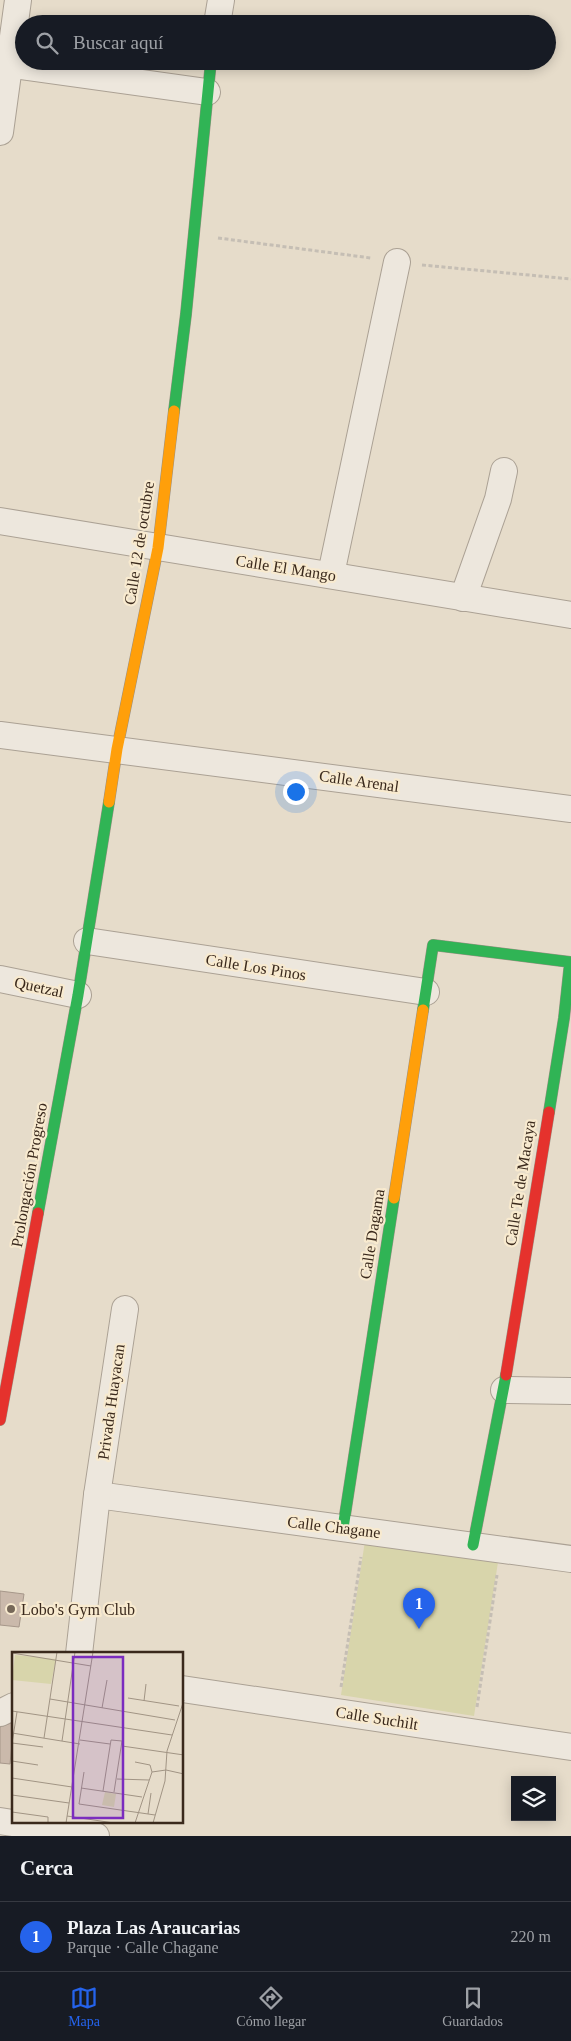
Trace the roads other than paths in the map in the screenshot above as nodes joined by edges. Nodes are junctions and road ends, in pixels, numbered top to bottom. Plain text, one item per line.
1 (18, 0) edge
2 (221, 0) edge
3 (218, 15) edge
4 (5, 64) edge
5 (48, 70) edge
6 (210, 70) edge
7 (207, 92) junction
8 (0, 132) edge
9 (397, 262) dead end
10 (504, 471) dead end
11 (0, 521) edge
12 (158, 548) junction
13 (331, 574) junction
14 (463, 598) junction
15 (571, 615) edge
16 (0, 734) edge
17 (117, 749) junction
18 (571, 809) edge
19 (87, 941) junction
20 (433, 945) joint
21 (0, 979) edge
22 (426, 992) junction
23 (78, 995) junction
24 (567, 1018) edge
25 (125, 1309) dead end
26 (504, 1390) junction
27 (571, 1391) edge
28 (0, 1420) edge
29 (97, 1495) junction
30 (354, 1530) junction
31 (473, 1544) junction
32 (571, 1559) edge
33 (79, 1652) edge
34 (184, 1689) edge
35 (12, 1707) edge
36 (0, 1713) edge
37 (571, 1747) edge
38 (19, 1824) edge
39 (96, 1836) edge

1 - 4 street
2 - 3 street
4 - 8 street
5 - 7 street
6 - 7 street
7 - 12 street, Calle 12 de octubre
9 - 13 street
10 - 14 street
11 - 12 street, Calle El Mango
12 - 13 street, Calle El Mango
12 - 17 street, Calle 12 de octubre
13 - 14 street, Calle El Mango
14 - 15 street, Calle El Mango
16 - 17 street, Calle Arenal
17 - 18 street, Calle Arenal
17 - 19 street, Calle 12 de octubre
19 - 22 street, Calle Los Pinos
19 - 23 street, Calle 12 de octubre
20 - 22 street, Calle Dagama
20 - 24 street, Calle Te de Macaya
21 - 23 street, Quetzal
22 - 30 street, Calle Dagama
23 - 28 street, Prolongación Progreso
24 - 26 street, Calle Te de Macaya
25 - 29 street, Privada Huayacan
26 - 27 street
26 - 31 street, Calle Te de Macaya
29 - 30 street, Calle Chagane
29 - 33 street, Privada Huayacan
30 - 31 street, Calle Chagane
31 - 32 street, Calle Chagane
34 - 37 street, Calle Suchilt
35 - 36 street
38 - 39 street

